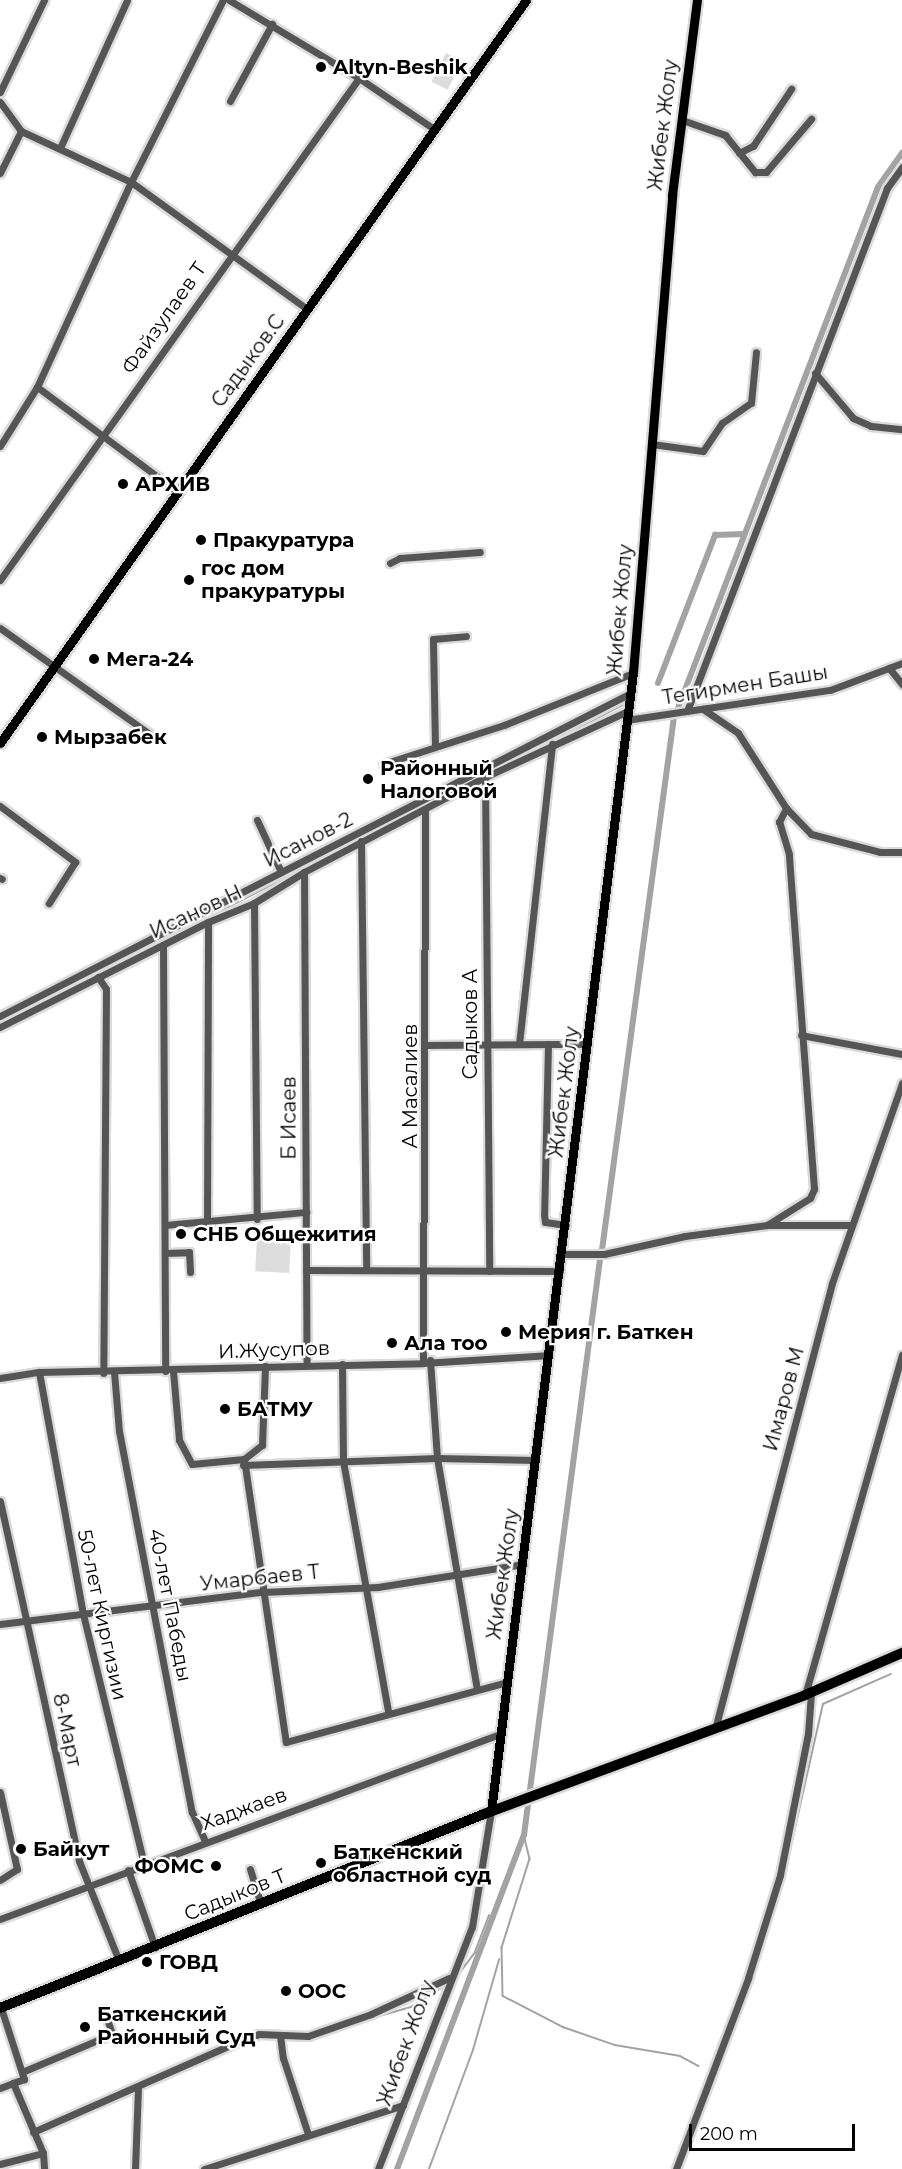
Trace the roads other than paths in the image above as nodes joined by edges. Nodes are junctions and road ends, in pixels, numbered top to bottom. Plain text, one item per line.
1 (44, 0) edge
2 (127, 0) edge
3 (223, 0) edge
4 (229, 0) edge
5 (526, 0) edge
6 (697, 0) edge
7 (272, 24) junction
8 (358, 78) junction
9 (791, 89) dead end
10 (0, 92) edge
11 (231, 101) dead end
12 (0, 102) edge
13 (812, 119) dead end
14 (681, 120) junction
15 (434, 129) junction
16 (21, 131) junction
17 (60, 148) junction
18 (739, 153) junction
19 (902, 167) edge
20 (0, 173) edge
21 (131, 182) junction
22 (230, 254) junction
23 (307, 309) junction
24 (756, 352) dead end
25 (815, 373) junction
26 (37, 387) junction
27 (902, 429) edge
28 (103, 434) junction
29 (652, 444) junction
30 (0, 446) edge
31 (178, 492) junction
32 (480, 552) dead end
33 (390, 563) dead end
34 (0, 580) edge
35 (0, 628) edge
36 (466, 636) dead end
37 (902, 663) edge
38 (55, 664) junction
39 (889, 668) junction
40 (633, 674) junction
41 (902, 684) edge
42 (631, 693) junction
43 (703, 709) junction
44 (687, 711) junction
45 (627, 716) junction
46 (154, 737) dead end
47 (0, 742) edge
48 (552, 744) junction
49 (435, 746) junction
50 (382, 764) dead end
51 (485, 777) junction
52 (0, 806) edge
53 (786, 808) junction
54 (425, 809) junction
55 (257, 820) dead end
56 (361, 841) junction
57 (902, 852) edge
58 (281, 872) junction
59 (304, 872) junction
60 (49, 903) dead end
61 (254, 903) junction
62 (208, 922) junction
63 (163, 945) junction
64 (98, 977) junction
65 (0, 1016) edge
66 (0, 1027) edge
67 (801, 1035) junction
68 (486, 1044) junction
69 (519, 1044) junction
70 (548, 1044) junction
71 (588, 1044) junction
72 (427, 1045) junction
73 (902, 1054) edge
74 (902, 1083) edge
75 (306, 1212) junction
76 (257, 1220) junction
77 (207, 1223) junction
78 (165, 1225) junction
79 (566, 1225) junction
80 (767, 1225) junction
81 (850, 1225) junction
82 (165, 1252) junction
83 (562, 1254) junction
84 (306, 1270) junction
85 (366, 1270) junction
86 (426, 1270) junction
87 (489, 1270) junction
88 (560, 1271) junction
89 (190, 1272) dead end
90 (549, 1355) junction
91 (902, 1355) edge
92 (427, 1361) junction
93 (342, 1364) junction
94 (307, 1365) junction
95 (265, 1366) junction
96 (169, 1371) junction
97 (39, 1372) junction
98 (114, 1372) junction
99 (104, 1373) junction
100 (0, 1378) edge
101 (437, 1458) junction
102 (536, 1460) junction
103 (343, 1461) junction
104 (243, 1462) junction
105 (0, 1501) edge
106 (523, 1564) junction
107 (457, 1572) junction
108 (363, 1585) junction
109 (262, 1592) junction
110 (154, 1606) junction
111 (83, 1614) junction
112 (26, 1622) junction
113 (0, 1624) edge
114 (902, 1653) edge
115 (507, 1682) junction
116 (477, 1690) junction
117 (808, 1694) junction
118 (388, 1712) junction
119 (715, 1729) junction
120 (500, 1734) junction
121 (0, 1792) edge
122 (487, 1813) junction
123 (205, 1841) junction
124 (144, 1864) junction
125 (250, 1869) dead end
126 (128, 1870) junction
127 (0, 1880) edge
128 (88, 1885) junction
129 (261, 1904) junction
130 (0, 1919) edge
131 (155, 1947) junction
132 (119, 1961) junction
133 (449, 1978) junction
134 (0, 2008) edge
135 (104, 2009) dead end
136 (280, 2035) junction
137 (22, 2072) junction
138 (13, 2084) junction
139 (0, 2088) edge
140 (138, 2088) junction
141 (403, 2105) junction
142 (33, 2132) junction
143 (308, 2134) junction
144 (43, 2153) junction
145 (0, 2164) edge
146 (229, 2165) edge
147 (44, 2169) edge
148 (135, 2169) edge
149 (204, 2169) edge
150 (378, 2169) edge
151 (676, 2169) edge

1 - 10 street
2 - 17 street
3 - 21 street
4 - 7 street
5 - 15 main road, Садыков.С
6 - 14 main road, Жибек Жолу
7 - 8 street
7 - 11 street
8 - 15 street
8 - 22 street, Файзулаев Т
9 - 18 street
12 - 16 street
13 - 18 street
14 - 18 street
14 - 29 main road, Жибек Жолу
15 - 23 main road, Садыков.С
16 - 17 street
16 - 20 street
17 - 21 street
19 - 25 street
21 - 22 street
21 - 26 street
22 - 23 street
22 - 28 street, Файзулаев Т
23 - 31 main road, Садыков.С
24 - 29 street
25 - 27 street
25 - 44 street
26 - 28 street
26 - 30 street
28 - 31 street
28 - 34 street, Файзулаев Т
29 - 40 main road, Жибек Жолу
31 - 38 main road, Садыков.С
32 - 33 street
35 - 38 street
36 - 49 street
37 - 39 street, Тегирмен Башы
38 - 46 street
38 - 47 main road, Садыков.С
39 - 41 street
39 - 43 street, Тегирмен Башы
40 - 42 main road, Жибек Жолу
40 - 49 street
42 - 45 main road, Жибек Жолу
42 - 58 street, Исанов-2
43 - 44 street, Тегирмен Башы
43 - 53 street
44 - 45 street, Тегирмен Башы
45 - 48 street, Исанов Н
45 - 71 main road, Жибек Жолу
48 - 51 street, Исанов Н
48 - 69 street
49 - 50 street
51 - 54 street, Исанов Н
51 - 68 street, Садыков А
52 - 60 street
53 - 57 street
53 - 67 street
54 - 56 street, Исанов Н
54 - 72 street, А Масалиев
55 - 58 street
56 - 59 street, Исанов Н
56 - 85 street
58 - 65 street, Исанов-2
59 - 61 street, Исанов Н
59 - 75 street, Б Исаев
61 - 62 street, Исанов Н
61 - 76 street
62 - 63 street, Исанов Н
62 - 77 street
63 - 64 street, Исанов Н
63 - 78 street
64 - 66 street, Исанов Н
64 - 99 street
67 - 73 street
67 - 80 street
68 - 69 street
68 - 72 street
68 - 87 street, Садыков А
69 - 70 street
70 - 71 street
70 - 79 street
71 - 79 main road, Жибек Жолу
72 - 86 street, А Масалиев
74 - 81 street, Имаров М
75 - 76 street
75 - 84 street, Б Исаев
76 - 77 street
77 - 78 street
78 - 82 street
79 - 83 main road, Жибек Жолу
80 - 81 street
80 - 83 street
81 - 119 street, Имаров М
82 - 89 street
82 - 96 street
83 - 88 main road, Жибек Жолу
84 - 85 street
84 - 94 street, Б Исаев
85 - 86 street
86 - 87 street
86 - 92 street, А Масалиев
87 - 88 street
88 - 90 main road, Жибек Жолу
90 - 92 street, И.Жусупов
90 - 102 main road, Жибек Жолу
91 - 117 street
92 - 93 street, И.Жусупов
92 - 101 street, А Масалиев
93 - 94 street, И.Жусупов
93 - 103 street
94 - 95 street, И.Жусупов
95 - 96 street, И.Жусупов
95 - 104 street
96 - 98 street, И.Жусупов
96 - 104 street
97 - 99 street, И.Жусупов
97 - 100 street, И.Жусупов
97 - 111 street, 50-лет Киргизии
98 - 99 street, И.Жусупов
98 - 110 street, 40-лет Пабеды
101 - 102 street
101 - 103 street
101 - 107 street, А Масалиев
102 - 106 main road, Жибек Жолу
103 - 104 street
103 - 108 street
104 - 109 street
105 - 112 street, 8-Март
106 - 107 street, Умарбаев Т
106 - 115 main road, Жибек Жолу
107 - 108 street, Умарбаев Т
107 - 116 street, А Масалиев
108 - 109 street, Умарбаев Т
108 - 118 street
109 - 110 street, Умарбаев Т
109 - 118 street
110 - 111 street, Умарбаев Т
110 - 123 street, 40-лет Пабеды
111 - 112 street, Умарбаев Т
111 - 124 street, 50-лет Киргизии
112 - 113 street, Умарбаев Т
112 - 128 street, 8-Март
114 - 117 highway, Садыков Т
115 - 116 street
115 - 120 main road, Жибек Жолу
116 - 118 street
117 - 119 highway, Садыков Т
117 - 151 street
119 - 122 highway, Садыков Т
120 - 122 main road, Жибек Жолу
120 - 123 street, Хаджаев
121 - 127 street
122 - 129 highway, Садыков Т
122 - 133 street, Жибек Жолу
123 - 124 street, Хаджаев
124 - 126 street, Хаджаев
125 - 129 street
126 - 128 street, Хаджаев
126 - 131 street
128 - 130 street, Хаджаев
128 - 132 street, 8-Март
129 - 131 highway, Садыков Т
131 - 132 highway, Садыков Т
132 - 134 highway, Садыков Т
133 - 136 street
133 - 141 street, Жибек Жолу
134 - 137 street
135 - 137 street
136 - 140 street
136 - 143 street
137 - 138 street
138 - 139 street
138 - 142 street
140 - 142 street
140 - 148 street
141 - 143 street
141 - 150 street, Жибек Жолу
142 - 144 street
143 - 146 street
144 - 145 street
144 - 147 street
146 - 149 street

